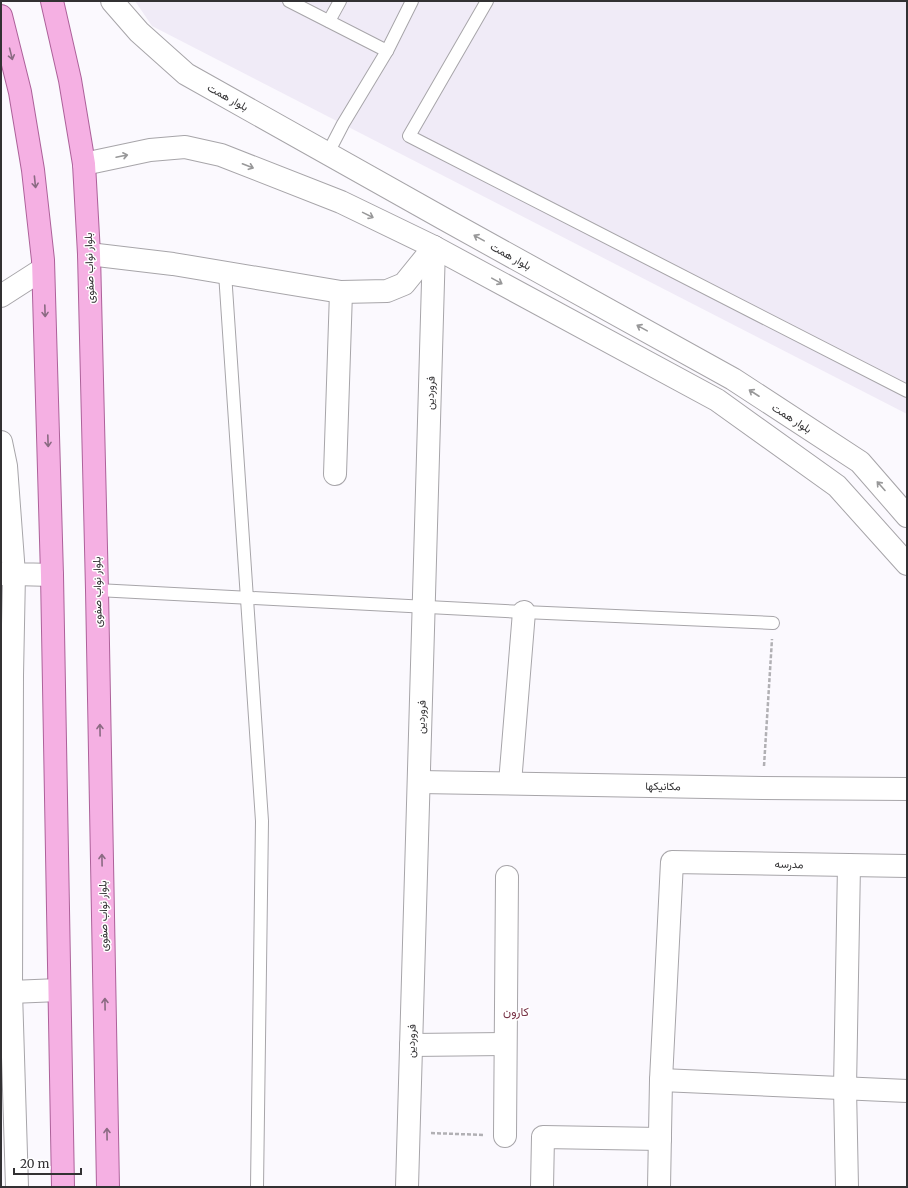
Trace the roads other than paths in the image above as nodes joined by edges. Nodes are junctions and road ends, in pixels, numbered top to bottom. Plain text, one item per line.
1 (52, 1) edge
2 (112, 1) edge
3 (289, 1) edge
4 (340, 1) edge
5 (412, 1) edge
6 (487, 1) edge
7 (1, 16) edge
8 (330, 22) junction
9 (387, 51) junction
10 (328, 152) junction
11 (84, 164) junction
12 (434, 247) junction
13 (89, 254) junction
14 (43, 269) junction
15 (225, 272) junction
16 (341, 292) junction
17 (1, 296) edge
18 (705, 363) junction
19 (691, 387) junction
20 (907, 391) edge
21 (1, 442) edge
22 (335, 474) dead end
23 (907, 516) edge
24 (907, 564) edge
25 (8, 574) edge
26 (52, 576) junction
27 (97, 590) junction
28 (247, 598) junction
29 (424, 607) junction
30 (524, 612) junction
31 (773, 623) road end
32 (7, 674) edge
33 (419, 782) junction
34 (510, 783) junction
35 (907, 789) edge
36 (849, 865) junction
37 (907, 866) edge
38 (507, 877) dead end
39 (59, 990) junction
40 (6, 991) edge
41 (7, 1036) edge
42 (505, 1044) junction
43 (411, 1045) junction
44 (662, 1080) junction
45 (845, 1088) junction
46 (907, 1091) edge
47 (505, 1136) road end
48 (660, 1139) junction
49 (17, 1187) edge
50 (63, 1187) edge
51 (108, 1187) edge
52 (257, 1187) edge
53 (407, 1187) edge
54 (542, 1187) edge
55 (659, 1187) edge
56 (847, 1187) edge

1 - 11 main road, بلوار نواب صفوی
2 - 10 street, بلوار همت
3 - 8 lane
4 - 8 lane
5 - 9 lane
6 - 20 lane
7 -> 14 main road
8 - 9 lane
9 - 10 lane
18 -> 10 street, بلوار همت
11 -> 12 street
11 - 13 main road, بلوار نواب صفوی
12 - 16 street
12 -> 19 street
12 - 29 street, فروردین
13 - 15 street
13 - 27 main road, بلوار نواب صفوی
14 - 17 street
14 -> 26 main road
15 - 16 street
15 - 28 lane
16 - 22 street
18 - 19 street
23 -> 18 street, بلوار همت
19 - 24 street
21 - 25 street
25 - 26 street
25 - 32 street
26 - 39 main road
27 - 28 lane
51 -> 27 main road, بلوار نواب صفوی
28 - 29 lane
28 - 52 lane
29 - 30 lane
29 - 33 street, فروردین
30 - 31 lane
30 - 34 street
32 - 40 street
33 - 34 street, مکانیکها
33 - 43 street, فروردین
34 - 35 street, مکانیکها
36 - 37 street, مدرسه
36 - 44 street, مدرسه
36 - 45 street
38 - 42 street
39 - 40 street
39 - 50 main road
40 - 41 street
41 - 49 street
42 - 43 street
42 - 47 street
43 - 53 street, فروردین
44 - 45 street
44 - 48 street
45 - 46 street
45 - 56 street
48 - 54 street
48 - 55 street

